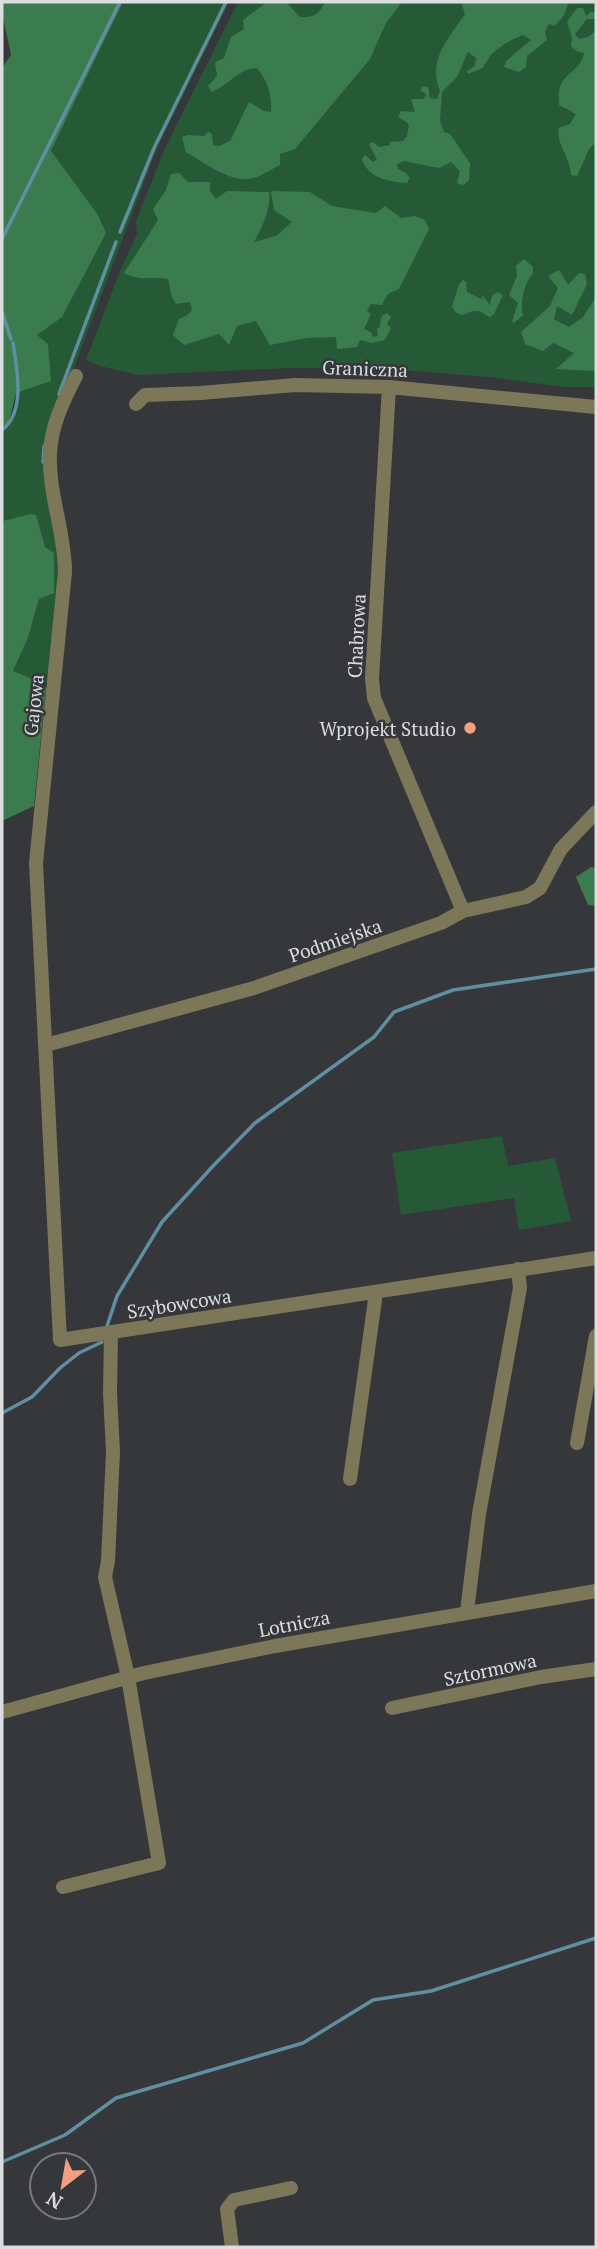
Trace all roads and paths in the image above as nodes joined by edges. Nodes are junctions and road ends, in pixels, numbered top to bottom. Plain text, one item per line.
1 (76, 376) dead end
2 (389, 387) junction
3 (136, 404) dead end
4 (596, 407) edge
5 (596, 812) edge
6 (463, 911) junction
7 (46, 1045) junction
8 (596, 1258) edge
9 (518, 1269) junction
10 (373, 1292) junction
11 (111, 1332) junction
12 (596, 1336) edge
13 (578, 1443) dead end
14 (350, 1479) dead end
15 (596, 1591) edge
16 (467, 1611) junction
17 (596, 1670) edge
18 (128, 1677) junction
19 (392, 1708) dead end
20 (2, 1712) edge
21 (63, 1887) dead end
22 (291, 2188) dead end
23 (232, 2247) edge

1 - 7 street, Gajowa
2 - 3 street, Graniczna
2 - 4 street, Graniczna
2 - 6 street, Chabrowa
5 - 6 street, Podmiejska
6 - 7 street, Podmiejska
7 - 11 street, Szybowcowa
8 - 9 street, Szybowcowa
9 - 10 street, Szybowcowa
9 - 16 street
10 - 11 street, Szybowcowa
10 - 14 street
11 - 18 street
12 - 13 street
15 - 16 street, Lotnicza
16 - 18 street, Lotnicza
17 - 19 street, Sztormowa
18 - 20 street, Lotnicza
18 - 21 street
22 - 23 street

